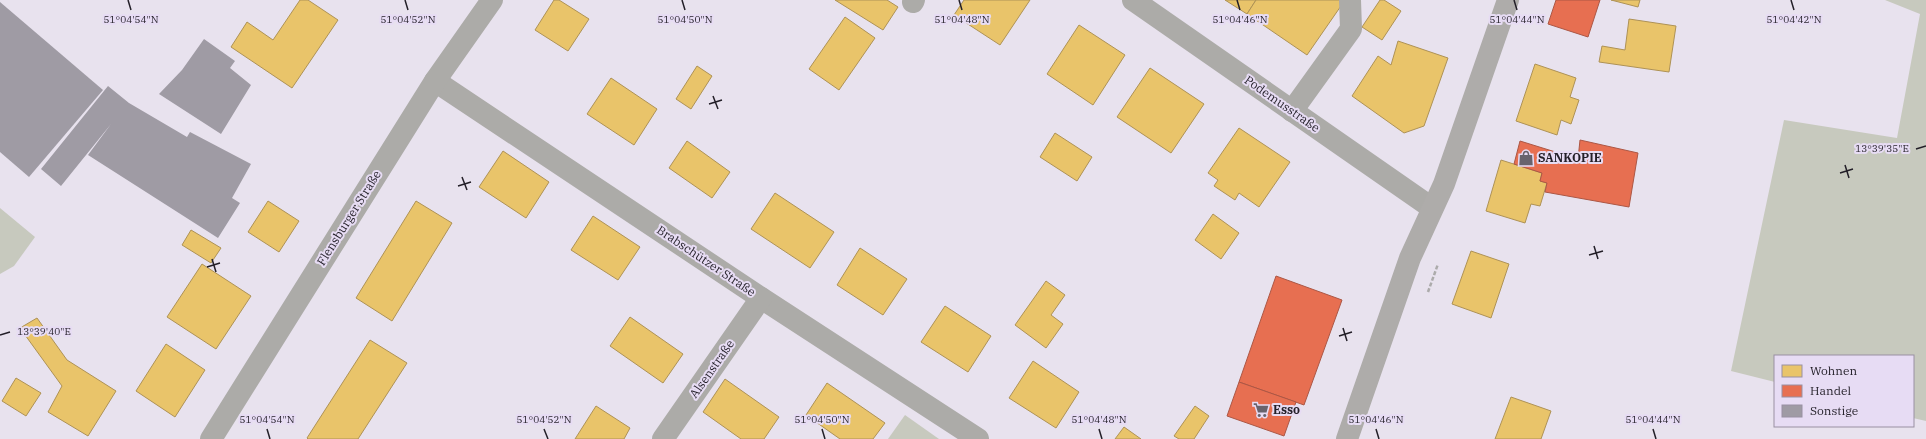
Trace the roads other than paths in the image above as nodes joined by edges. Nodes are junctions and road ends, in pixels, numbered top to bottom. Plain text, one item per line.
1 (492, 0) edge
2 (1133, 0) edge
3 (1350, 0) edge
4 (1508, 0) edge
5 (435, 80) junction
6 (1292, 111) junction
7 (1432, 208) junction
8 (761, 298) junction
9 (211, 439) edge
10 (663, 439) edge
11 (978, 439) edge
12 (1347, 439) edge

1 - 5 street, Flensburger Straße
2 - 6 street, Podemusstraße
3 - 6 street
4 - 7 main road
5 - 8 street, Brabschützer Straße
5 - 9 street, Flensburger Straße
6 - 7 street, Podemusstraße
7 - 12 main road
8 - 10 street, Alsenstraße
8 - 11 street, Brabschützer Straße

